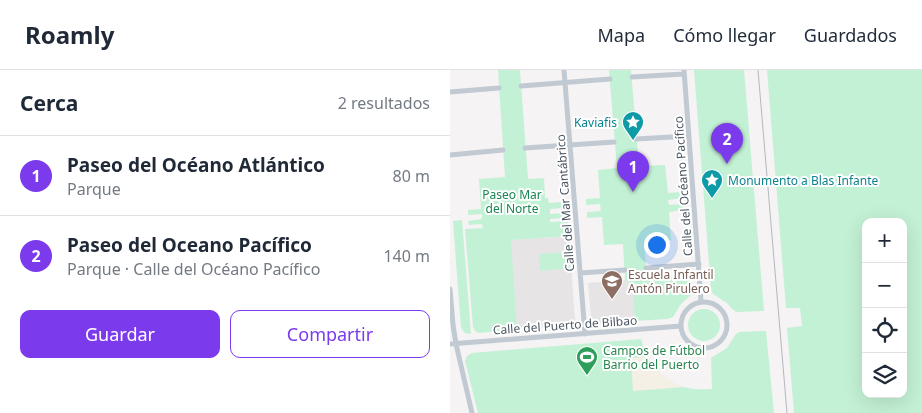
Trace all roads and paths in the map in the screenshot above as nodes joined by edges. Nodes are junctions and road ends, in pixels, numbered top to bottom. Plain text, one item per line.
1 (564, 70) edge
2 (684, 72) edge
3 (632, 77) dead end
4 (610, 79) dead end
5 (565, 83) junction
6 (521, 86) dead end
7 (499, 88) dead end
8 (450, 92) edge
9 (689, 136) junction
10 (636, 139) dead end
11 (614, 142) dead end
12 (570, 145) junction
13 (526, 148) dead end
14 (504, 150) dead end
15 (450, 154) edge
16 (698, 264) junction
17 (646, 268) dead end
18 (625, 270) dead end
19 (580, 273) junction
20 (450, 289) edge
21 (701, 302) junction
22 (681, 326) junction
23 (585, 334) junction
24 (453, 344) edge
25 (472, 413) edge

1 - 5 street, Calle del Mar Cantábrico
2 - 3 street
2 - 9 street, Calle del Océano Pacífico
4 - 5 street
5 - 6 street
5 - 12 street, Calle del Mar Cantábrico
7 - 8 street
9 - 10 street
9 - 16 street, Calle del Océano Pacífico
11 - 12 street
12 - 13 street
12 - 19 street, Calle del Mar Cantábrico
14 - 15 street
16 - 17 street
16 - 21 street, Calle del Océano Pacífico
18 - 19 street
19 - 23 street, Calle del Mar Cantábrico
20 - 24 street
21 - 22 street
21 - 22 street
22 - 23 street, Calle del Puerto de Bilbao
23 - 24 street, Calle del Puerto de Bilbao
24 - 25 street

